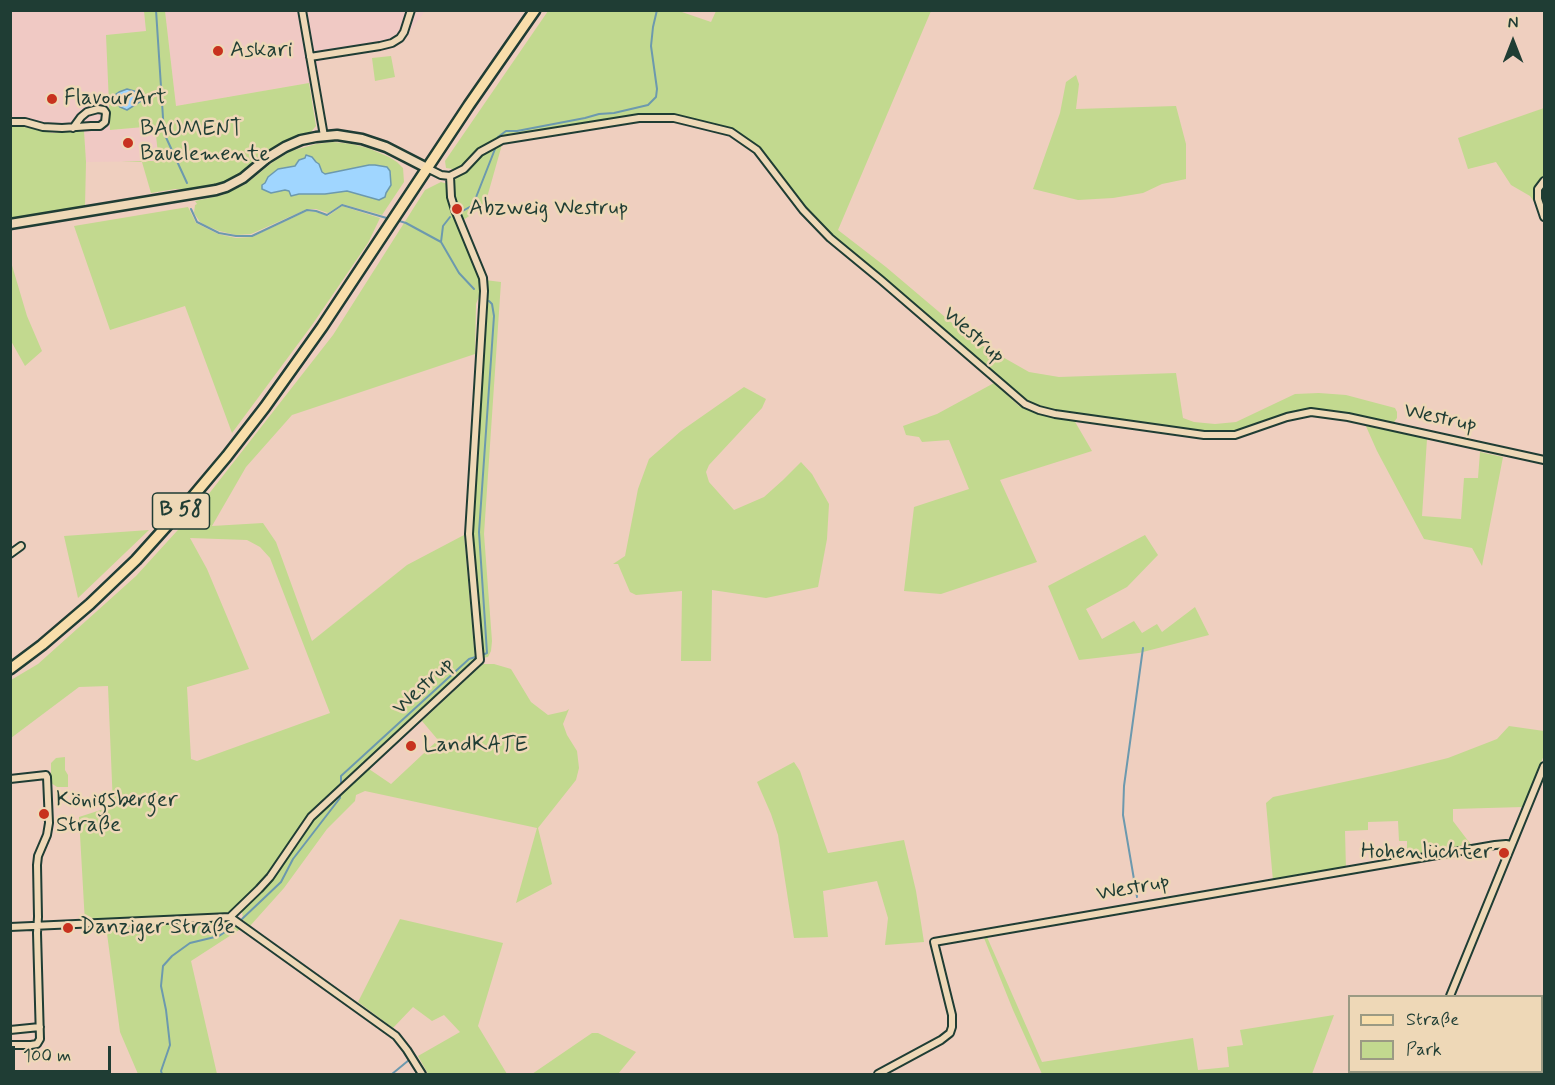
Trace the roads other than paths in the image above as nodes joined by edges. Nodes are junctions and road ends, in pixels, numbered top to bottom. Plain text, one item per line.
1 (302, 10) edge
2 (411, 10) edge
3 (535, 10) edge
4 (310, 57) junction
5 (10, 122) edge
6 (73, 128) junction
7 (324, 136) junction
8 (427, 168) junction
9 (450, 176) junction
10 (1545, 181) edge
11 (1545, 216) edge
12 (10, 224) edge
13 (1545, 460) edge
14 (21, 546) dead end
15 (10, 554) edge
16 (10, 669) edge
17 (1545, 766) edge
18 (10, 779) edge
19 (1511, 845) junction
20 (230, 917) junction
21 (38, 926) junction
22 (10, 927) edge
23 (1450, 995) edge
24 (40, 1027) junction
25 (10, 1030) edge
26 (10, 1045) edge
27 (422, 1074) edge
28 (878, 1074) edge

1 - 4 street
2 - 4 street
3 - 8 main road, B 58
4 - 7 street
5 - 6 street
6 - 6 street
7 - 8 street
7 - 12 street
8 - 9 street
8 - 16 main road, B 58
9 - 13 street, Westrup
9 - 20 street, Westrup
10 - 11 street
14 - 15 street
17 - 19 street
18 - 21 street
19 - 23 street
19 - 28 street, Westrup
20 - 21 street
20 - 27 street
21 - 22 street
21 - 24 street
24 - 25 street
24 - 26 street

